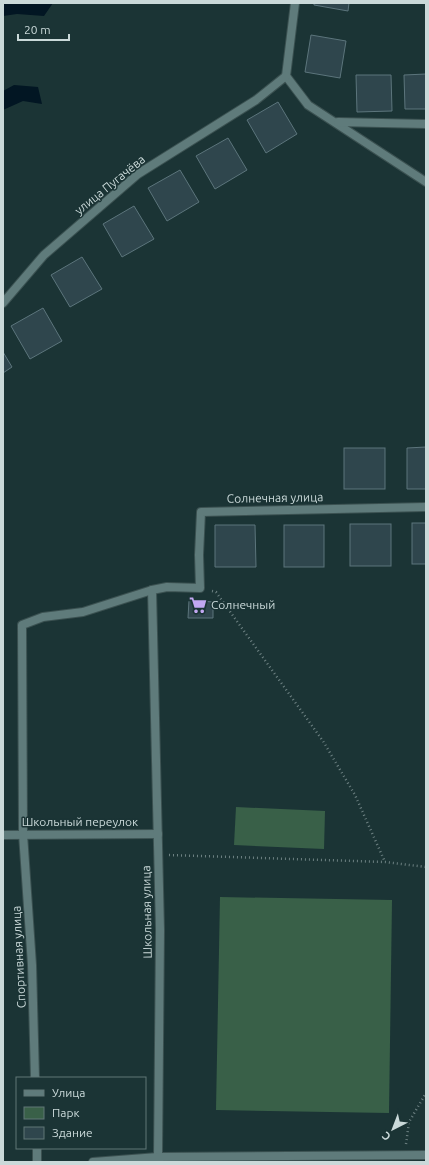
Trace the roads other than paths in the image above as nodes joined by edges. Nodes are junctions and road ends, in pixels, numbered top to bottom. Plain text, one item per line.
1 (295, 3) edge
2 (286, 76) junction
3 (337, 122) junction
4 (426, 124) edge
5 (426, 182) edge
6 (3, 303) edge
7 (426, 507) edge
8 (152, 590) junction
9 (24, 834) junction
10 (158, 834) junction
11 (3, 835) edge
12 (35, 1077) edge
13 (37, 1149) edge
14 (426, 1155) edge
15 (158, 1157) junction
16 (37, 1162) edge
17 (93, 1162) edge

1 - 2 street
2 - 3 street
2 - 6 street, улица Пугачёва
3 - 4 street
3 - 5 street
7 - 8 street, Солнечная улица
8 - 9 street, Спортивная улица
8 - 10 street, Школьная улица
9 - 10 street, Школьный переулок
9 - 11 street, Школьный переулок
9 - 12 street, Спортивная улица
10 - 15 street, Школьная улица
13 - 16 street
14 - 15 street
15 - 17 street

